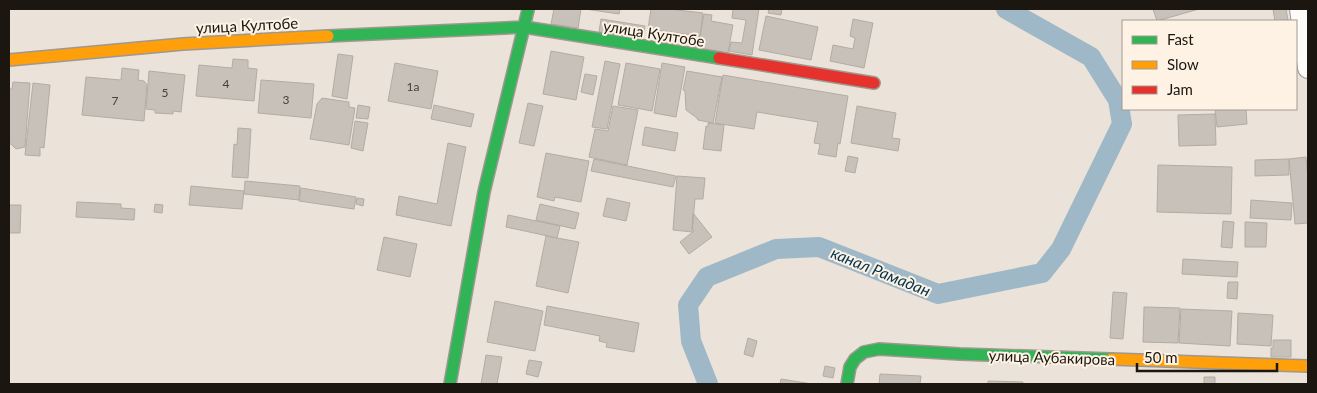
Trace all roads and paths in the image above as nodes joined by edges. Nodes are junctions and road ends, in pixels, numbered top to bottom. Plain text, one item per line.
1 (528, 9) edge
2 (1300, 9) edge
3 (524, 27) junction
4 (9, 60) edge
5 (1308, 68) edge
6 (874, 83) dead end
7 (1308, 366) edge
8 (450, 384) edge
9 (847, 384) edge

1 - 3 street
2 - 5 street
3 - 4 street, улица Култобе
3 - 6 street, улица Култобе
3 - 8 street
7 - 9 street, улица Аубакирова

